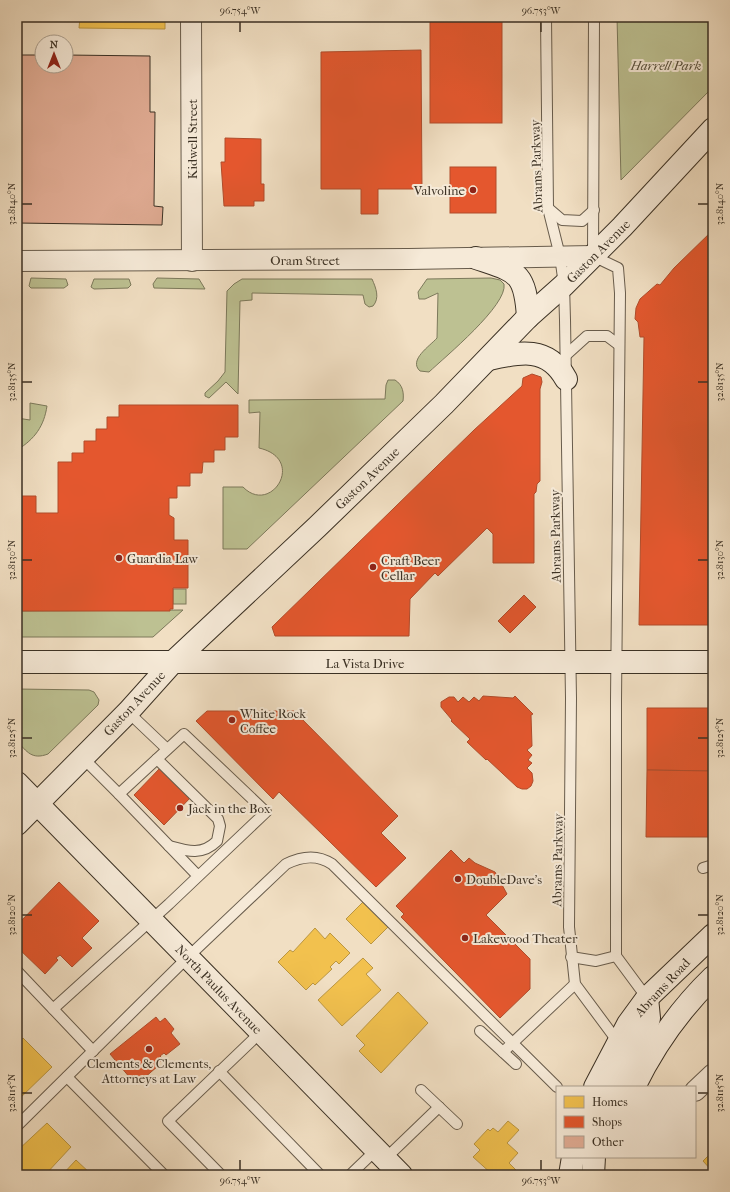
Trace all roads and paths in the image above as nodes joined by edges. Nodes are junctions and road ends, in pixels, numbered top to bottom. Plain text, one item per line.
1 (191, 17) edge
2 (546, 17) edge
3 (594, 17) edge
4 (713, 129) edge
5 (548, 208) junction
6 (594, 210) junction
7 (560, 256) junction
8 (593, 256) junction
9 (476, 258) junction
10 (192, 260) junction
11 (17, 261) edge
12 (564, 285) junction
13 (528, 317) junction
14 (619, 345) junction
15 (566, 354) junction
16 (489, 359) junction
17 (566, 379) junction
18 (17, 662) edge
19 (571, 662) junction
20 (616, 662) junction
21 (713, 662) edge
22 (172, 663) junction
23 (128, 712) junction
24 (167, 749) junction
25 (82, 757) junction
26 (157, 759) junction
27 (17, 782) edge
28 (119, 794) junction
29 (38, 804) junction
30 (17, 824) edge
31 (169, 846) junction
32 (713, 865) edge
33 (703, 868) dead end
34 (198, 876) junction
35 (151, 920) junction
36 (713, 934) edge
37 (616, 956) junction
38 (188, 958) junction
39 (571, 958) junction
40 (17, 971) edge
41 (713, 977) edge
42 (574, 984) junction
43 (647, 998) junction
44 (53, 1009) junction
45 (480, 1031) dead end
46 (261, 1032) junction
47 (618, 1042) junction
48 (513, 1044) junction
49 (93, 1051) junction
50 (503, 1052) junction
51 (516, 1064) dead end
52 (219, 1071) junction
53 (713, 1074) edge
54 (66, 1077) junction
55 (556, 1086) edge
56 (596, 1086) edge
57 (617, 1086) edge
58 (635, 1086) edge
59 (696, 1089) edge
60 (421, 1090) dead end
61 (439, 1107) junction
62 (457, 1124) dead end
63 (17, 1126) edge
64 (380, 1154) junction
65 (574, 1158) edge
66 (594, 1158) edge
67 (610, 1158) edge
68 (164, 1175) edge
69 (221, 1175) edge
70 (320, 1175) edge
71 (350, 1175) edge
72 (400, 1175) edge
73 (570, 1175) edge
74 (593, 1175) edge
75 (607, 1175) edge

1 - 10 street, Kidwell Street
2 - 5 lane, Abrams Parkway
3 - 6 lane
4 - 8 main road, Gaston Avenue
5 - 6 lane
5 - 7 lane, Abrams Parkway
6 - 8 lane
7 - 8 street, Oram Street
7 - 9 street, Oram Street
7 - 12 lane, Abrams Parkway
8 - 12 main road, Gaston Avenue
8 - 14 lane
9 - 10 street, Oram Street
9 - 13 main road
10 - 11 street, Oram Street
12 - 13 main road, Gaston Avenue
12 - 15 lane, Abrams Parkway
13 - 16 main road, Gaston Avenue
14 - 15 lane
14 - 20 lane
15 - 17 lane, Abrams Parkway
16 - 17 main road
16 - 22 main road, Gaston Avenue
17 - 19 lane, Abrams Parkway
18 - 22 main road, La Vista Drive
19 - 20 main road, La Vista Drive
19 - 22 main road, La Vista Drive
19 - 39 lane, Abrams Parkway
20 - 21 main road, La Vista Drive
20 - 37 lane
22 - 23 main road, Gaston Avenue
23 - 24 lane
23 - 25 main road, Gaston Avenue
24 - 26 lane
24 - 34 lane
25 - 28 lane
25 - 29 main road, Gaston Avenue
26 - 28 lane
26 - 31 lane
27 - 29 main road, North Paulus Avenue
28 - 31 lane
29 - 30 main road, Gaston Avenue
29 - 35 main road, North Paulus Avenue
31 - 34 lane
32 - 33 lane
34 - 35 lane
35 - 38 main road, North Paulus Avenue
35 - 44 lane
36 - 43 main road, Abrams Road
37 - 39 lane
37 - 43 lane
38 - 46 main road, North Paulus Avenue
38 - 48 lane
38 - 49 lane
39 - 42 lane, Abrams Parkway
40 - 44 lane
41 - 58 main road
42 - 47 lane
42 - 48 lane
43 - 47 main road, Abrams Road
43 - 57 main road
44 - 49 lane
45 - 50 lane
46 - 52 lane
46 - 64 main road, North Paulus Avenue
47 - 56 main road, Abrams Road
48 - 50 lane
48 - 55 lane
49 - 54 lane
50 - 51 lane
52 - 69 lane
52 - 70 lane
53 - 59 street
54 - 63 lane
54 - 68 lane
60 - 61 lane
61 - 62 lane
61 - 64 lane
64 - 71 lane
64 - 72 main road, North Paulus Avenue
65 - 73 main road
66 - 74 main road
67 - 75 main road

